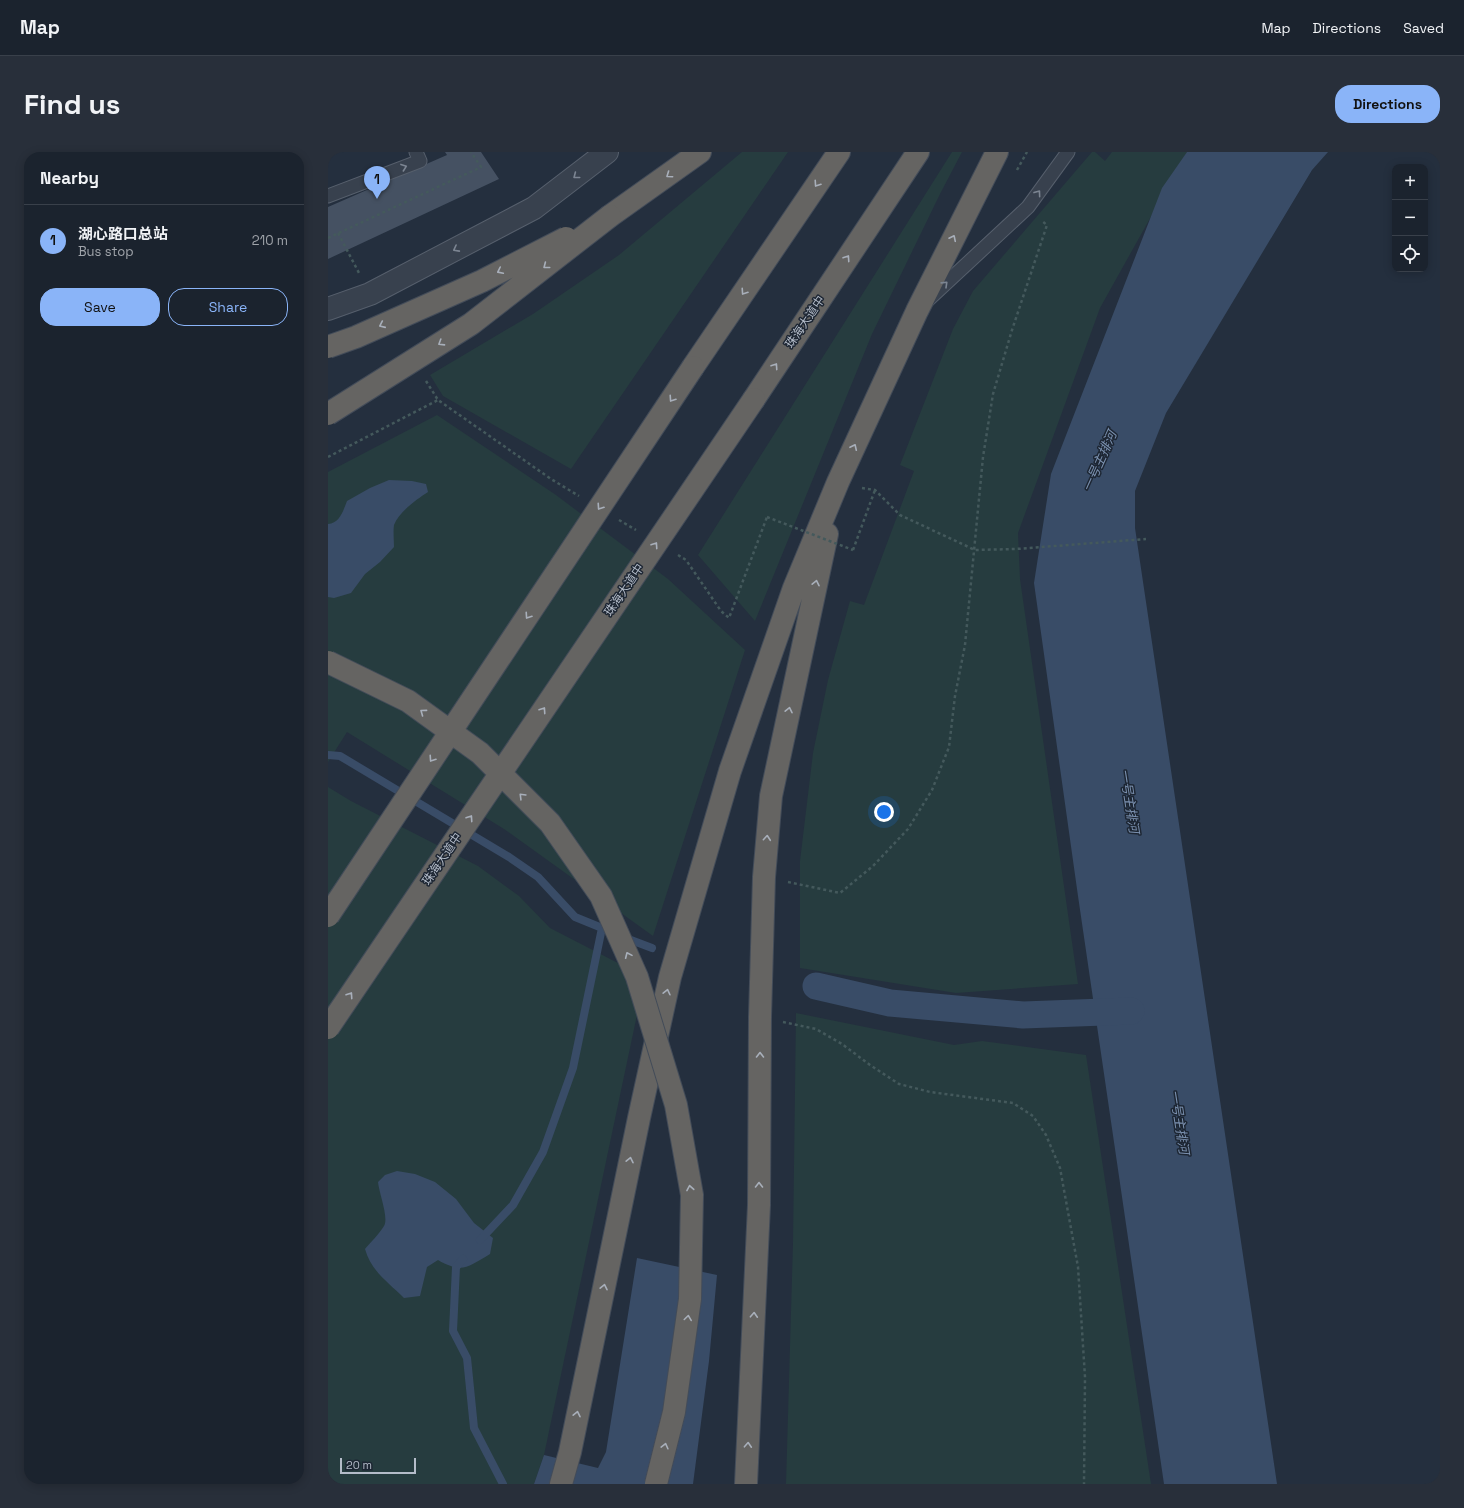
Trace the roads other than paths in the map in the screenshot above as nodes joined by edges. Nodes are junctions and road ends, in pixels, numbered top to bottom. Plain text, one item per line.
1 (416, 152) edge
2 (607, 152) edge
3 (700, 152) edge
4 (839, 152) edge
5 (918, 152) edge
6 (997, 152) edge
7 (1068, 152) edge
8 (328, 196) edge
9 (610, 216) junction
10 (328, 309) edge
11 (917, 311) junction
12 (328, 347) edge
13 (328, 414) edge
14 (838, 482) junction
15 (328, 662) edge
16 (328, 916) edge
17 (328, 1028) edge
18 (561, 1484) edge
19 (656, 1484) edge
20 (746, 1484) edge

8 -> 1 lane
2 -> 10 street
3 -> 9 highway
4 -> 16 highway, bridge
17 -> 5 highway, 珠海大道中, bridge
11 -> 6 highway
11 -> 7 lane
9 -> 12 highway, bridge
9 -> 13 highway, bridge
14 -> 11 highway
18 -> 14 highway
20 -> 14 highway
19 -> 15 highway, bridge

